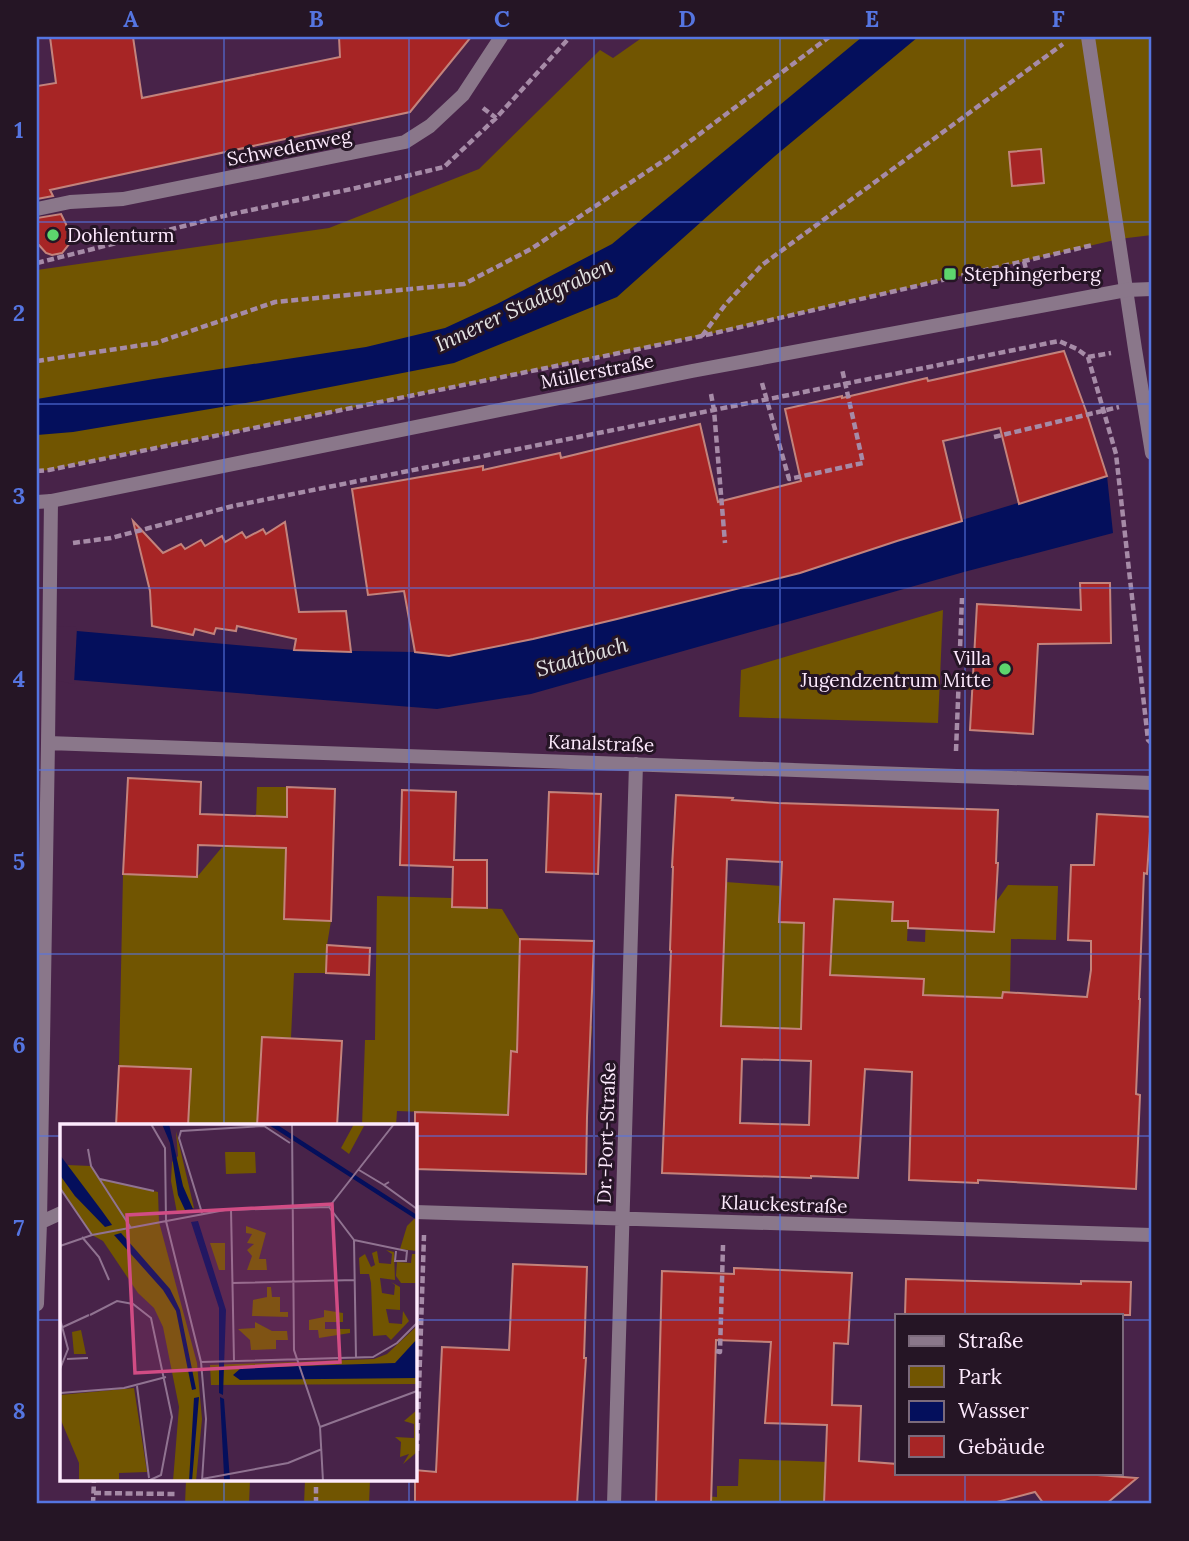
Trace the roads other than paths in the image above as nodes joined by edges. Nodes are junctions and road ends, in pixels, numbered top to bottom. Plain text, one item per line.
1 (501, 37) edge
2 (1088, 37) edge
3 (37, 209) edge
4 (1152, 289) edge
5 (1126, 290) junction
6 (1152, 453) edge
7 (44, 501) edge
8 (48, 743) junction
9 (636, 764) junction
10 (1152, 783) edge
11 (420, 1212) edge
12 (60, 1213) edge
13 (623, 1218) junction
14 (38, 1223) edge
15 (1152, 1235) edge
16 (37, 1304) edge
17 (614, 1504) edge

1 - 3 street, Schwedenweg
2 - 5 street
4 - 5 street, Müllerstraße
5 - 6 street
5 - 7 street, Müllerstraße
7 - 8 street
8 - 9 street, Kanalstraße
8 - 14 street
9 - 10 street, Kanalstraße
9 - 13 street, Dr.-Port-Straße
11 - 13 street, Klauckestraße
12 - 14 street
13 - 15 street, Klauckestraße
13 - 17 street, Dr.-Port-Straße
14 - 16 street

